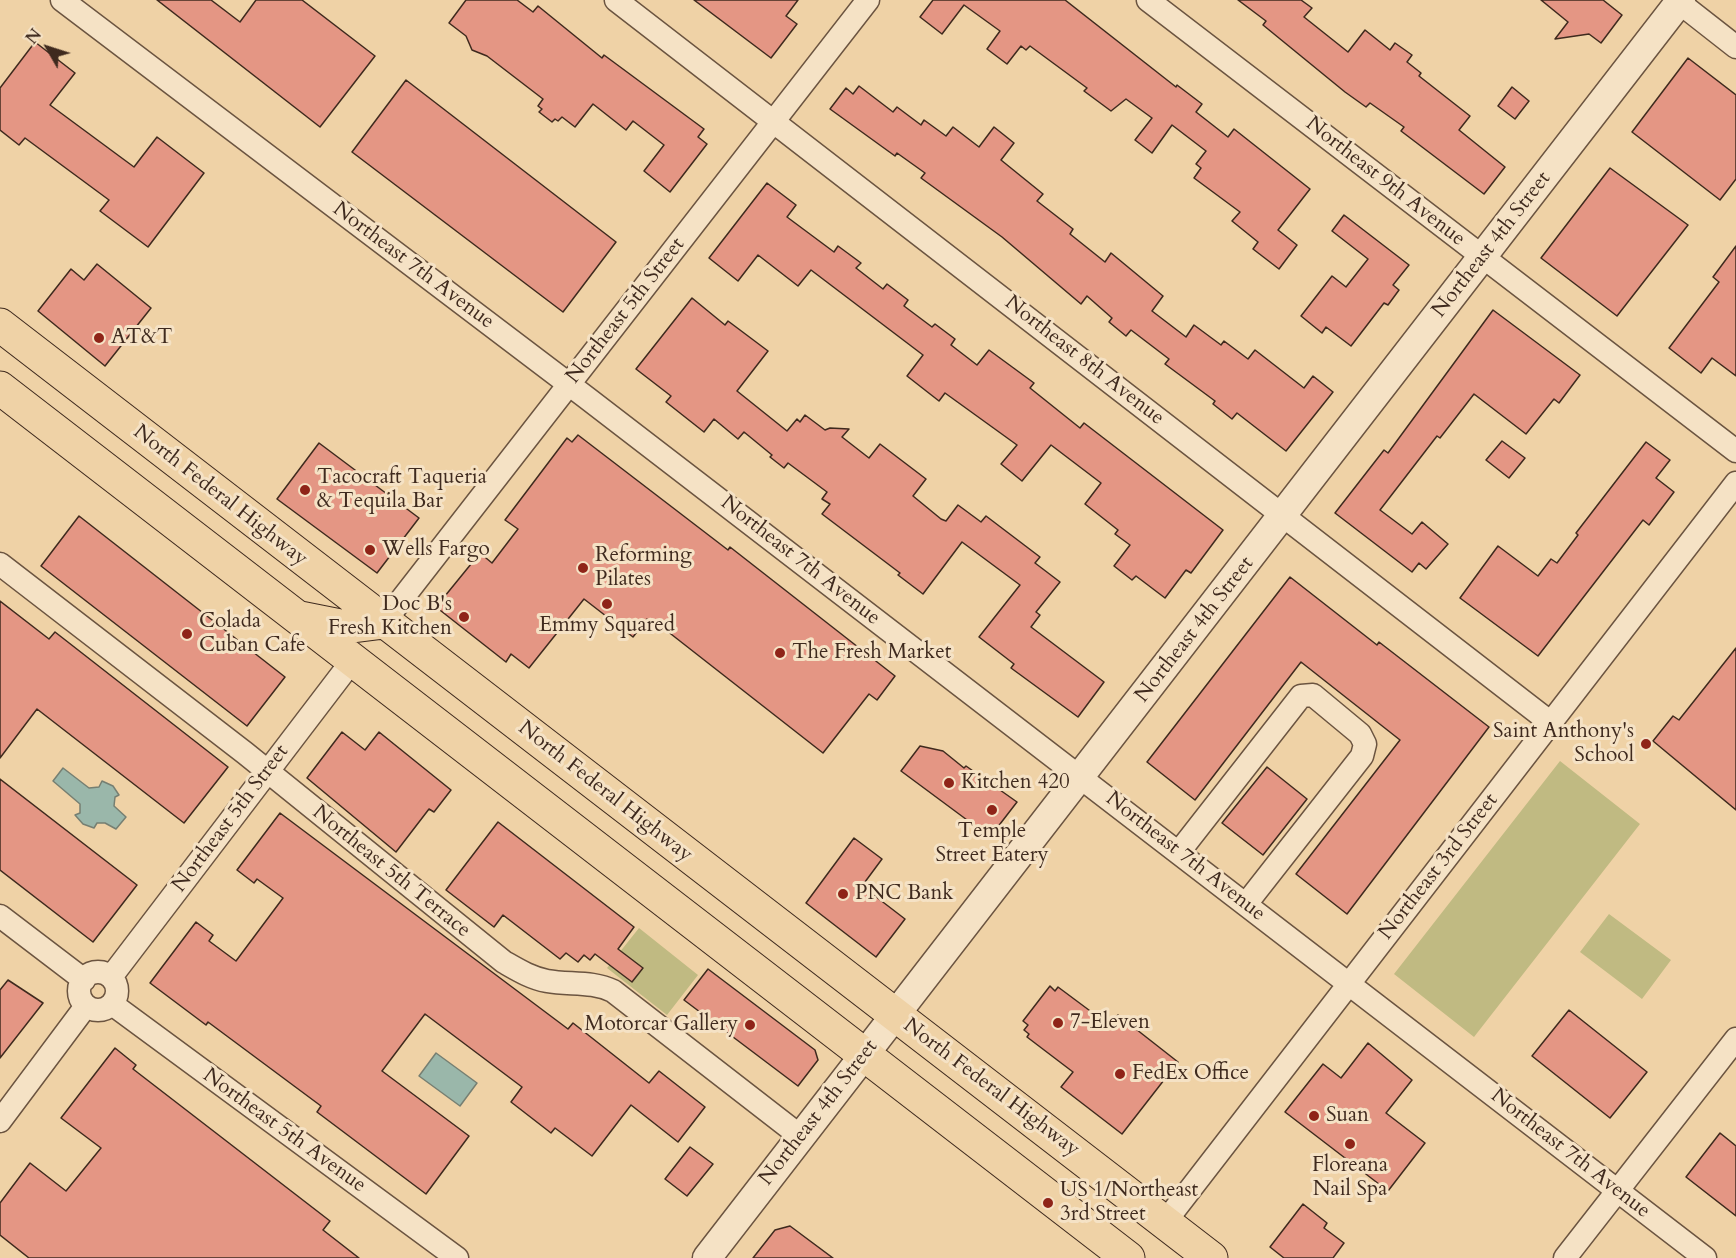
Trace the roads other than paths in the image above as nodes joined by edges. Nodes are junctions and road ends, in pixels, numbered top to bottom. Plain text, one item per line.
1 (62, 0) edge
2 (616, 0) edge
3 (868, 0) edge
4 (1148, 0) edge
5 (1679, 1) edge
6 (1736, 47) edge
7 (774, 123) junction
8 (1483, 257) junction
9 (0, 325) edge
10 (569, 384) junction
11 (0, 388) edge
12 (1736, 452) edge
13 (1736, 483) edge
14 (1284, 514) junction
15 (0, 564) edge
16 (296, 617) junction
17 (384, 622) junction
18 (432, 659) junction
19 (352, 662) junction
20 (1551, 723) junction
21 (267, 771) junction
22 (1080, 777) junction
23 (1179, 852) junction
24 (1246, 904) junction
25 (0, 916) edge
26 (111, 977) junction
27 (84, 980) junction
28 (1348, 983) junction
29 (112, 1004) junction
30 (86, 1006) junction
31 (895, 1015) junction
32 (1736, 1039) edge
33 (863, 1055) junction
34 (0, 1120) edge
35 (800, 1136) junction
36 (1618, 1191) junction
37 (1165, 1222) junction
38 (457, 1258) edge
39 (707, 1258) edge
40 (1128, 1258) edge
41 (1211, 1258) edge
42 (1565, 1258) edge
43 (1705, 1258) edge

1 - 10 street, Northeast 7th Avenue
2 - 7 street, Northeast 8th Avenue
3 - 7 street, Northeast 5th Street
4 - 8 street, Northeast 9th Avenue
5 - 6 street
5 - 8 street, Northeast 4th Street
7 - 10 street, Northeast 5th Street
7 - 14 street, Northeast 8th Avenue
8 - 12 street, Northeast 9th Avenue
8 - 14 street, Northeast 4th Street
9 - 17 main road, North Federal Highway
10 - 17 street, Northeast 5th Street
10 - 22 street, Northeast 7th Avenue
11 - 16 main road
13 - 20 street, Northeast 3rd Street
14 - 20 street, Northeast 8th Avenue
14 - 22 street, Northeast 4th Street
15 - 21 street, Northeast 5th Terrace
16 - 17 main road
16 - 19 main road
17 - 18 main road, North Federal Highway
18 - 19 main road
18 - 31 main road, North Federal Highway
19 - 21 street, Northeast 5th Street
19 - 33 main road
20 - 28 street, Northeast 3rd Street
21 - 26 street, Northeast 5th Street
21 - 35 street, Northeast 5th Terrace
22 - 23 street, Northeast 7th Avenue
22 - 31 street, Northeast 4th Street
23 - 24 street, Northeast 7th Avenue
23 - 24 street
24 - 28 street, Northeast 7th Avenue
25 - 27 street
26 - 27 street
26 - 29 street
27 - 30 street
28 - 36 street, Northeast 7th Avenue
28 - 37 street, Northeast 3rd Street
29 - 30 street
29 - 38 street, Northeast 5th Avenue
30 - 34 street
31 - 33 street, Northeast 4th Street
31 - 37 main road, North Federal Highway
32 - 36 street
33 - 35 street, Northeast 4th Street
33 - 40 main road
35 - 39 street, Northeast 4th Street
36 - 42 street
36 - 43 street, Northeast 7th Avenue
37 - 41 main road, North Federal Highway

